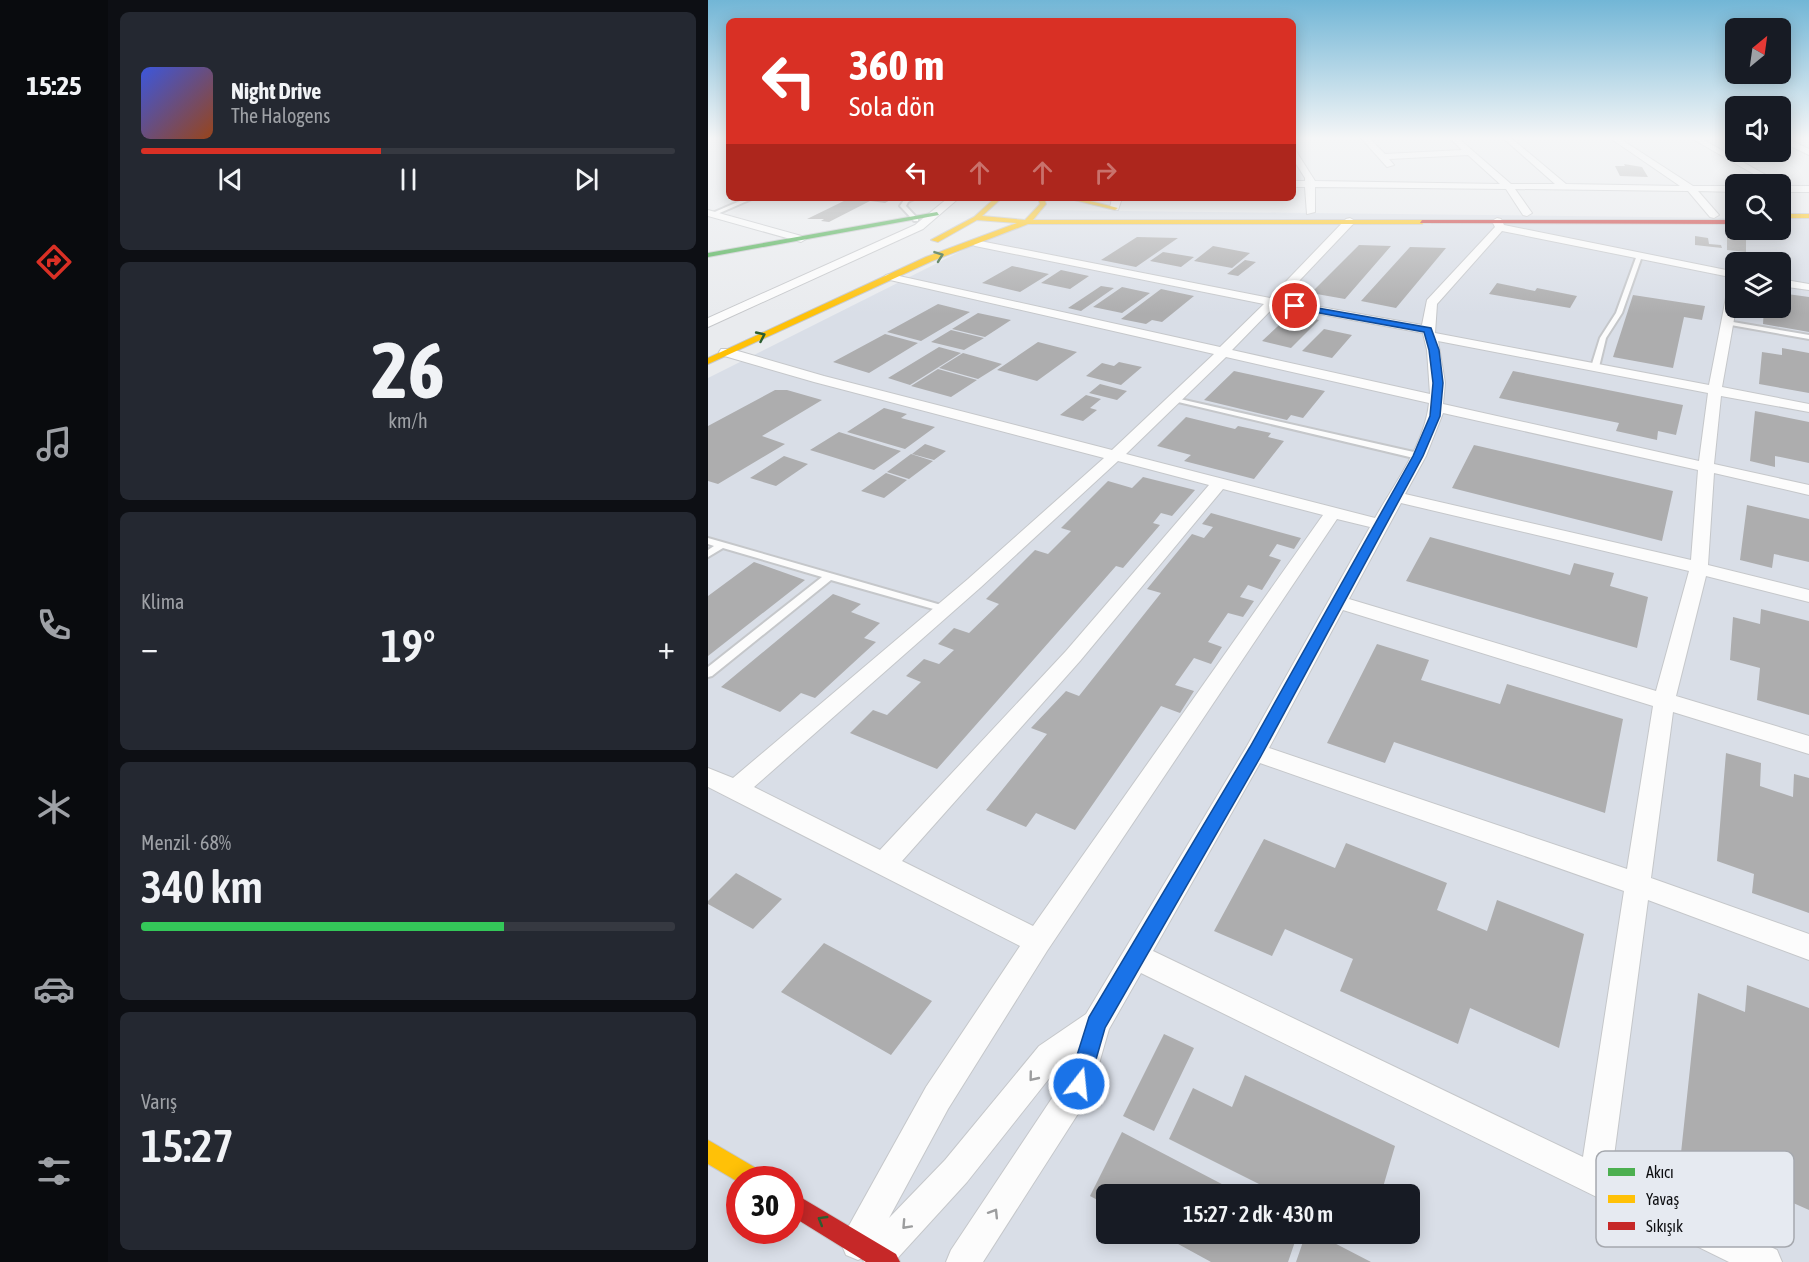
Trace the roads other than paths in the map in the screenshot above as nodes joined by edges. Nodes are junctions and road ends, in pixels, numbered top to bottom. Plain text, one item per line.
1 (1309, 197) edge
2 (1516, 197) edge
3 (1698, 197) edge
4 (744, 201) edge
5 (910, 201) edge
6 (959, 201) edge
7 (1097, 201) edge
8 (1001, 202) edge
9 (1038, 202) edge
10 (1116, 203) edge
11 (1310, 212) junction
12 (1527, 213) junction
13 (711, 214) edge
14 (937, 214) junction
15 (1714, 215) junction
16 (1725, 215) edge
17 (1791, 216) edge
18 (1809, 216) edge
19 (976, 218) junction
20 (916, 220) junction
21 (1027, 222) junction
22 (1104, 222) junction
23 (1350, 222) junction
24 (1725, 222) edge
25 (1791, 222) edge
26 (1809, 223) edge
27 (1499, 224) junction
28 (951, 232) junction
29 (801, 239) junction
30 (979, 241) junction
31 (708, 255) edge
32 (1639, 255) junction
33 (1725, 273) edge
34 (890, 278) junction
35 (1791, 284) edge
36 (1809, 287) edge
37 (1273, 302) junction
38 (708, 311) edge
39 (731, 313) junction
40 (1728, 318) edge
41 (708, 323) edge
42 (1727, 323) junction
43 (1429, 333) junction
44 (1809, 337) edge
45 (708, 347) edge
46 (726, 352) junction
47 (1220, 352) junction
48 (708, 361) edge
49 (1595, 367) junction
50 (1715, 390) junction
51 (1174, 399) junction
52 (1436, 403) junction
53 (1809, 408) edge
54 (1418, 456) junction
55 (1115, 457) junction
56 (1706, 468) junction
57 (1219, 483) junction
58 (1809, 490) edge
59 (1396, 497) junction
60 (1333, 512) junction
61 (1381, 525) junction
62 (708, 540) edge
63 (721, 545) junction
64 (708, 554) edge
65 (1699, 567) junction
66 (830, 576) junction
67 (1809, 596) edge
68 (1338, 602) junction
69 (944, 609) junction
70 (708, 673) edge
71 (1664, 701) junction
72 (1809, 745) edge
73 (1256, 752) junction
74 (708, 777) edge
75 (736, 789) junction
76 (883, 864) junction
77 (1637, 884) junction
78 (1038, 942) junction
79 (1809, 947) edge
80 (1136, 957) junction
81 (1096, 1024) junction
82 (708, 1151) edge
83 (1599, 1151) edge
84 (732, 1166) edge
85 (1596, 1174) edge
86 (1595, 1181) joint
87 (804, 1211) edge
88 (1734, 1247) edge
89 (869, 1253) edge
90 (963, 1262) edge
91 (1765, 1262) edge

1 - 11 street
2 - 12 street
3 - 15 street
4 - 13 lane
5 - 20 lane
6 - 14 main road
7 - 10 main road
8 - 14 main road
8 - 19 main road
9 - 10 main road
9 - 21 main road
10 - 11 main road
10 - 22 main road
11 - 12 main road
12 - 15 main road
13 - 29 street
14 - 19 main road
14 - 20 main road
14 - 28 main road
14 - 39 street
15 - 16 main road
17 - 18 main road
19 - 21 main road
19 - 28 main road
20 - 29 main road
21 - 22 main road
21 - 30 main road
22 - 23 main road
22 - 30 main road
23 - 27 main road
23 - 37 street
24 - 27 main road
25 - 26 main road
27 - 32 street
27 - 43 street
28 - 45 main road
29 - 31 main road
34 -> 30 main road
30 - 37 street
32 - 33 street
32 - 49 lane
46 -> 34 main road
34 - 47 street
35 - 36 street
37 - 43 street
37 - 47 street
38 - 39 street
39 - 41 street
40 - 42 street
42 - 44 lane
42 - 50 street
43 - 49 street
43 - 52 street
46 - 48 main road
46 - 55 street
47 - 51 street
47 - 52 street
49 - 50 street
50 - 53 street
50 - 56 street
51 - 54 lane
51 - 55 street
52 - 54 street
52 - 56 street
54 - 59 street
55 - 57 street
55 - 69 street
56 - 58 street
56 - 65 street
57 - 60 street
57 - 76 street
59 - 61 street
59 - 65 street
60 - 61 street
60 - 78 street
61 - 68 street
62 - 63 lane
63 - 64 lane
63 - 66 lane
65 - 67 street
65 - 71 street
66 - 69 lane
66 - 70 lane
68 - 71 street
68 - 73 street
69 - 75 street
71 - 72 street
71 - 77 street
73 - 77 street
73 - 80 street
74 - 75 street
75 - 76 street
76 - 78 street
77 - 79 street
77 - 83 street
78 - 89 street
80 - 81 street
80 - 86 street
81 -> 89 street
90 -> 81 street
82 - 84 main road
85 - 86 street
89 -> 87 main road
88 - 91 street

